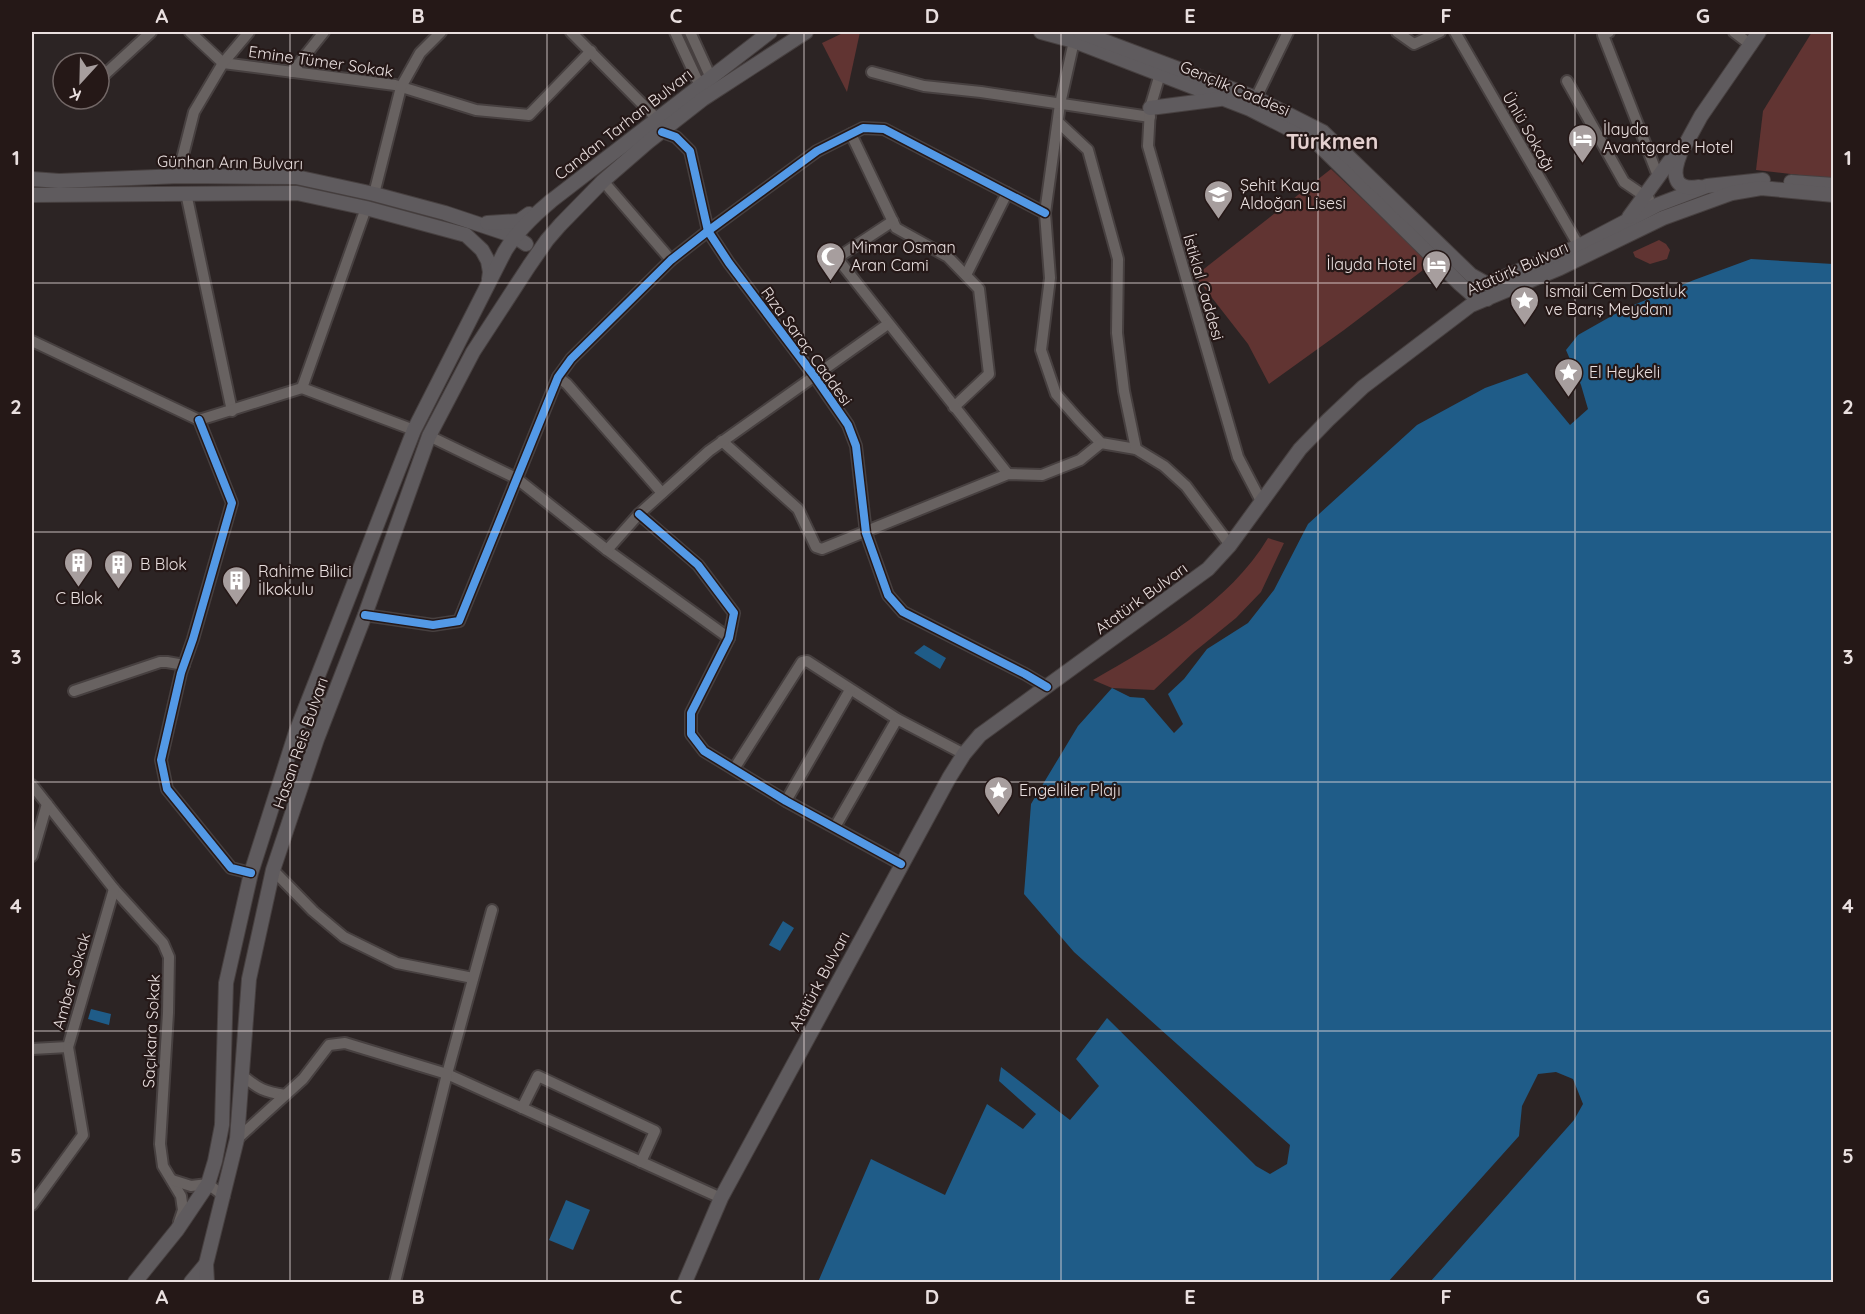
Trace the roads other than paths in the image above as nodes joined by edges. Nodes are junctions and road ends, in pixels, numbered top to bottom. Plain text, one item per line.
1 (151, 32) edge
2 (190, 32) edge
3 (249, 32) edge
4 (324, 32) edge
5 (441, 32) edge
6 (571, 32) edge
7 (675, 32) edge
8 (690, 32) edge
9 (770, 32) edge
10 (806, 32) edge
11 (1041, 32) edge
12 (1288, 32) edge
13 (1397, 32) edge
14 (1440, 32) edge
15 (1455, 32) edge
16 (1609, 32) edge
17 (1734, 32) edge
18 (1759, 32) edge
19 (1077, 35) edge
20 (1751, 45) junction
21 (591, 51) junction
22 (223, 63) junction
23 (1161, 68) junction
24 (111, 69) edge
25 (292, 72) junction
26 (872, 72) dead end
27 (1567, 81) dead end
28 (705, 82) junction
29 (401, 87) junction
30 (1220, 98) junction
31 (1256, 98) junction
32 (1060, 104) junction
33 (1150, 113) junction
34 (1058, 122) junction
35 (659, 125) junction
36 (851, 134) junction
37 (1683, 148) junction
38 (180, 176) junction
39 (1658, 176) junction
40 (603, 181) junction
41 (1833, 185) edge
42 (1707, 186) junction
43 (33, 187) edge
44 (186, 193) junction
45 (1007, 193) junction
46 (374, 194) junction
47 (1644, 195) junction
48 (1833, 195) edge
49 (551, 201) junction
50 (366, 208) junction
51 (1660, 212) junction
52 (1045, 213) junction
53 (1628, 219) junction
54 (893, 221) junction
55 (480, 224) junction
56 (708, 231) junction
57 (466, 236) junction
58 (514, 236) junction
59 (1613, 241) junction
60 (526, 244) junction
61 (1579, 246) junction
62 (671, 260) junction
63 (504, 261) junction
64 (529, 266) junction
65 (966, 275) junction
66 (1474, 277) junction
67 (488, 285) junction
68 (1476, 298) junction
69 (888, 324) junction
70 (32, 341) edge
71 (558, 377) junction
72 (815, 377) junction
73 (302, 388) junction
74 (954, 406) junction
75 (232, 411) junction
76 (199, 420) junction
77 (414, 430) junction
78 (429, 436) junction
79 (722, 441) junction
80 (1101, 442) junction
81 (1136, 449) junction
82 (1008, 474) junction
83 (516, 478) junction
84 (662, 493) junction
85 (1262, 503) junction
86 (639, 514) junction
87 (866, 533) junction
88 (1230, 545) junction
89 (607, 550) junction
90 (365, 615) junction
91 (729, 638) junction
92 (184, 665) junction
93 (1047, 687) junction
94 (850, 690) junction
95 (74, 691) dead end
96 (310, 699) junction
97 (329, 705) junction
98 (897, 719) junction
99 (296, 732) junction
100 (317, 739) junction
101 (964, 754) junction
102 (734, 769) junction
103 (32, 785) edge
104 (786, 801) junction
105 (46, 804) junction
106 (835, 827) junction
107 (32, 856) edge
108 (901, 864) junction
109 (273, 870) junction
110 (250, 873) junction
111 (114, 889) junction
112 (492, 910) dead end
113 (473, 978) junction
114 (68, 1047) junction
115 (32, 1049) edge
116 (447, 1074) junction
117 (242, 1075) junction
118 (285, 1095) junction
119 (522, 1108) junction
120 (237, 1139) junction
121 (641, 1162) junction
122 (172, 1180) junction
123 (208, 1184) junction
124 (224, 1196) junction
125 (721, 1198) junction
126 (32, 1205) edge
127 (177, 1230) junction
128 (206, 1264) junction
129 (135, 1282) edge
130 (191, 1282) edge
131 (207, 1282) edge
132 (395, 1282) edge
133 (685, 1282) edge

1 - 24 street
2 - 22 street, Emine Tümer Sokak
3 - 22 street
4 - 25 street
5 - 29 street
6 - 21 street, Rıza Saraç Caddesi
7 - 28 street
8 - 28 street
9 - 28 main road, Candan Tarhan Bulvarı
10 - 35 main road, Candan Tarhan Bulvarı
11 - 19 main road, Gençlik Caddesi
12 - 31 street
13 - 14 street
15 - 61 street, Ünlü Sokağı
16 - 39 street
17 - 20 street
18 - 20 main road
19 - 23 main road, Gençlik Caddesi
19 - 32 street
20 - 37 main road
21 - 29 street, Emine Tümer Sokak
21 - 35 street, Rıza Saraç Caddesi
22 - 25 street, Emine Tümer Sokak
22 - 38 street
23 - 30 main road, Gençlik Caddesi
23 - 31 main road, Gençlik Caddesi
23 - 33 street, İstiklal Caddesi
25 - 29 street, Emine Tümer Sokak
26 - 32 street
27 - 47 street
28 - 35 main road, Candan Tarhan Bulvarı
29 - 46 street
30 - 33 main road
30 - 68 main road, Gençlik Caddesi
31 - 66 main road, Gençlik Caddesi
32 - 33 street
32 - 34 street
33 - 85 street, İstiklal Caddesi
34 - 52 street
34 - 81 street
35 - 40 main road, Candan Tarhan Bulvarı
35 - 49 main road, Candan Tarhan Bulvarı
35 - 56 street, Rıza Saraç Caddesi
36 - 45 street
36 - 54 street
36 - 56 street
37 - 39 main road
37 - 42 main road
38 - 43 main road, Günhan Arın Bulvarı
38 - 46 main road, Günhan Arın Bulvarı
39 - 47 main road
40 - 62 street
40 - 64 main road, Candan Tarhan Bulvarı
41 - 42 main road, Atatürk Bulvarı
42 - 51 main road, Atatürk Bulvarı
43 - 44 main road, Günhan Arın Bulvarı
44 - 50 main road, Günhan Arın Bulvarı
44 - 75 street
45 - 52 street
45 - 65 street
46 - 55 main road, Günhan Arın Bulvarı
47 - 51 street
47 - 53 main road
48 - 51 main road, Atatürk Bulvarı
49 - 55 main road
49 - 58 main road, Candan Tarhan Bulvarı
50 - 57 main road, Günhan Arın Bulvarı
50 - 73 street
51 - 53 main road, Atatürk Bulvarı
51 - 59 main road, Atatürk Bulvarı
52 - 80 street
53 - 59 main road
53 - 61 main road, Atatürk Bulvarı
54 - 65 street
54 - 69 street
55 - 58 main road, Günhan Arın Bulvarı
56 - 62 street
56 - 72 street, Rıza Saraç Caddesi
57 - 63 main road
57 - 67 main road, Günhan Arın Bulvarı
58 - 60 main road, Günhan Arın Bulvarı
58 - 63 main road, Candan Tarhan Bulvarı
59 - 68 main road, Atatürk Bulvarı
60 - 63 main road
60 - 64 main road
61 - 66 main road, Atatürk Bulvarı
62 - 71 street
63 - 64 main road
63 - 67 main road, Hasan Reis Bulvarı
64 - 78 main road, Hasan Reis Bulvarı
65 - 74 street
66 - 68 main road
67 - 77 main road, Hasan Reis Bulvarı
68 - 85 main road, Atatürk Bulvarı
69 - 72 street
69 - 74 street
70 - 76 street
71 - 83 street
71 - 84 street
72 - 79 street
72 - 87 street, Rıza Saraç Caddesi
73 - 75 street
73 - 77 street
74 - 82 street
75 - 76 street
76 - 92 street
77 - 96 main road, Hasan Reis Bulvarı
78 - 83 street
78 - 90 main road, Hasan Reis Bulvarı
79 - 84 street
79 - 87 street
80 - 81 street
80 - 82 street
81 - 88 street
82 - 87 street
83 - 89 street
83 - 90 street
84 - 86 street
85 - 88 main road, Atatürk Bulvarı
86 - 89 street
86 - 91 street
87 - 93 street, Rıza Saraç Caddesi
88 - 93 main road, Atatürk Bulvarı
89 - 91 street
90 - 97 main road, Hasan Reis Bulvarı
91 - 102 street
92 - 95 street
92 - 110 street
93 - 101 main road, Atatürk Bulvarı
94 - 98 street
94 - 102 street
94 - 104 street
96 - 97 street
96 - 99 main road, Hasan Reis Bulvarı
97 - 100 main road, Hasan Reis Bulvarı
98 - 101 street
98 - 106 street
99 - 100 street
99 - 110 main road, Hasan Reis Bulvarı
100 - 109 main road, Hasan Reis Bulvarı
101 - 108 main road, Atatürk Bulvarı
102 - 104 street
103 - 105 street, Saçıkara Sokak
104 - 106 street
105 - 107 street
105 - 111 street, Saçıkara Sokak
106 - 108 street
108 - 125 main road, Atatürk Bulvarı
109 - 113 street
109 - 117 main road, Hasan Reis Bulvarı
110 - 123 main road, Hasan Reis Bulvarı
111 - 114 street, Amber Sokak
111 - 122 street, Saçıkara Sokak
112 - 113 street
113 - 116 street
114 - 115 street, Amber Sokak
114 - 126 street
116 - 118 street
116 - 119 street
116 - 132 street
117 - 118 street
117 - 120 main road, Hasan Reis Bulvarı
118 - 120 street
119 - 121 street
119 - 121 street
120 - 124 main road, Hasan Reis Bulvarı
121 - 125 street
122 - 123 street
122 - 127 street, Saçıkara Sokak
123 - 124 street
123 - 127 main road, Hasan Reis Bulvarı
124 - 128 main road, Hasan Reis Bulvarı
125 - 133 main road, Atatürk Bulvarı
127 - 129 main road, Hasan Reis Bulvarı
128 - 130 main road
128 - 131 main road

